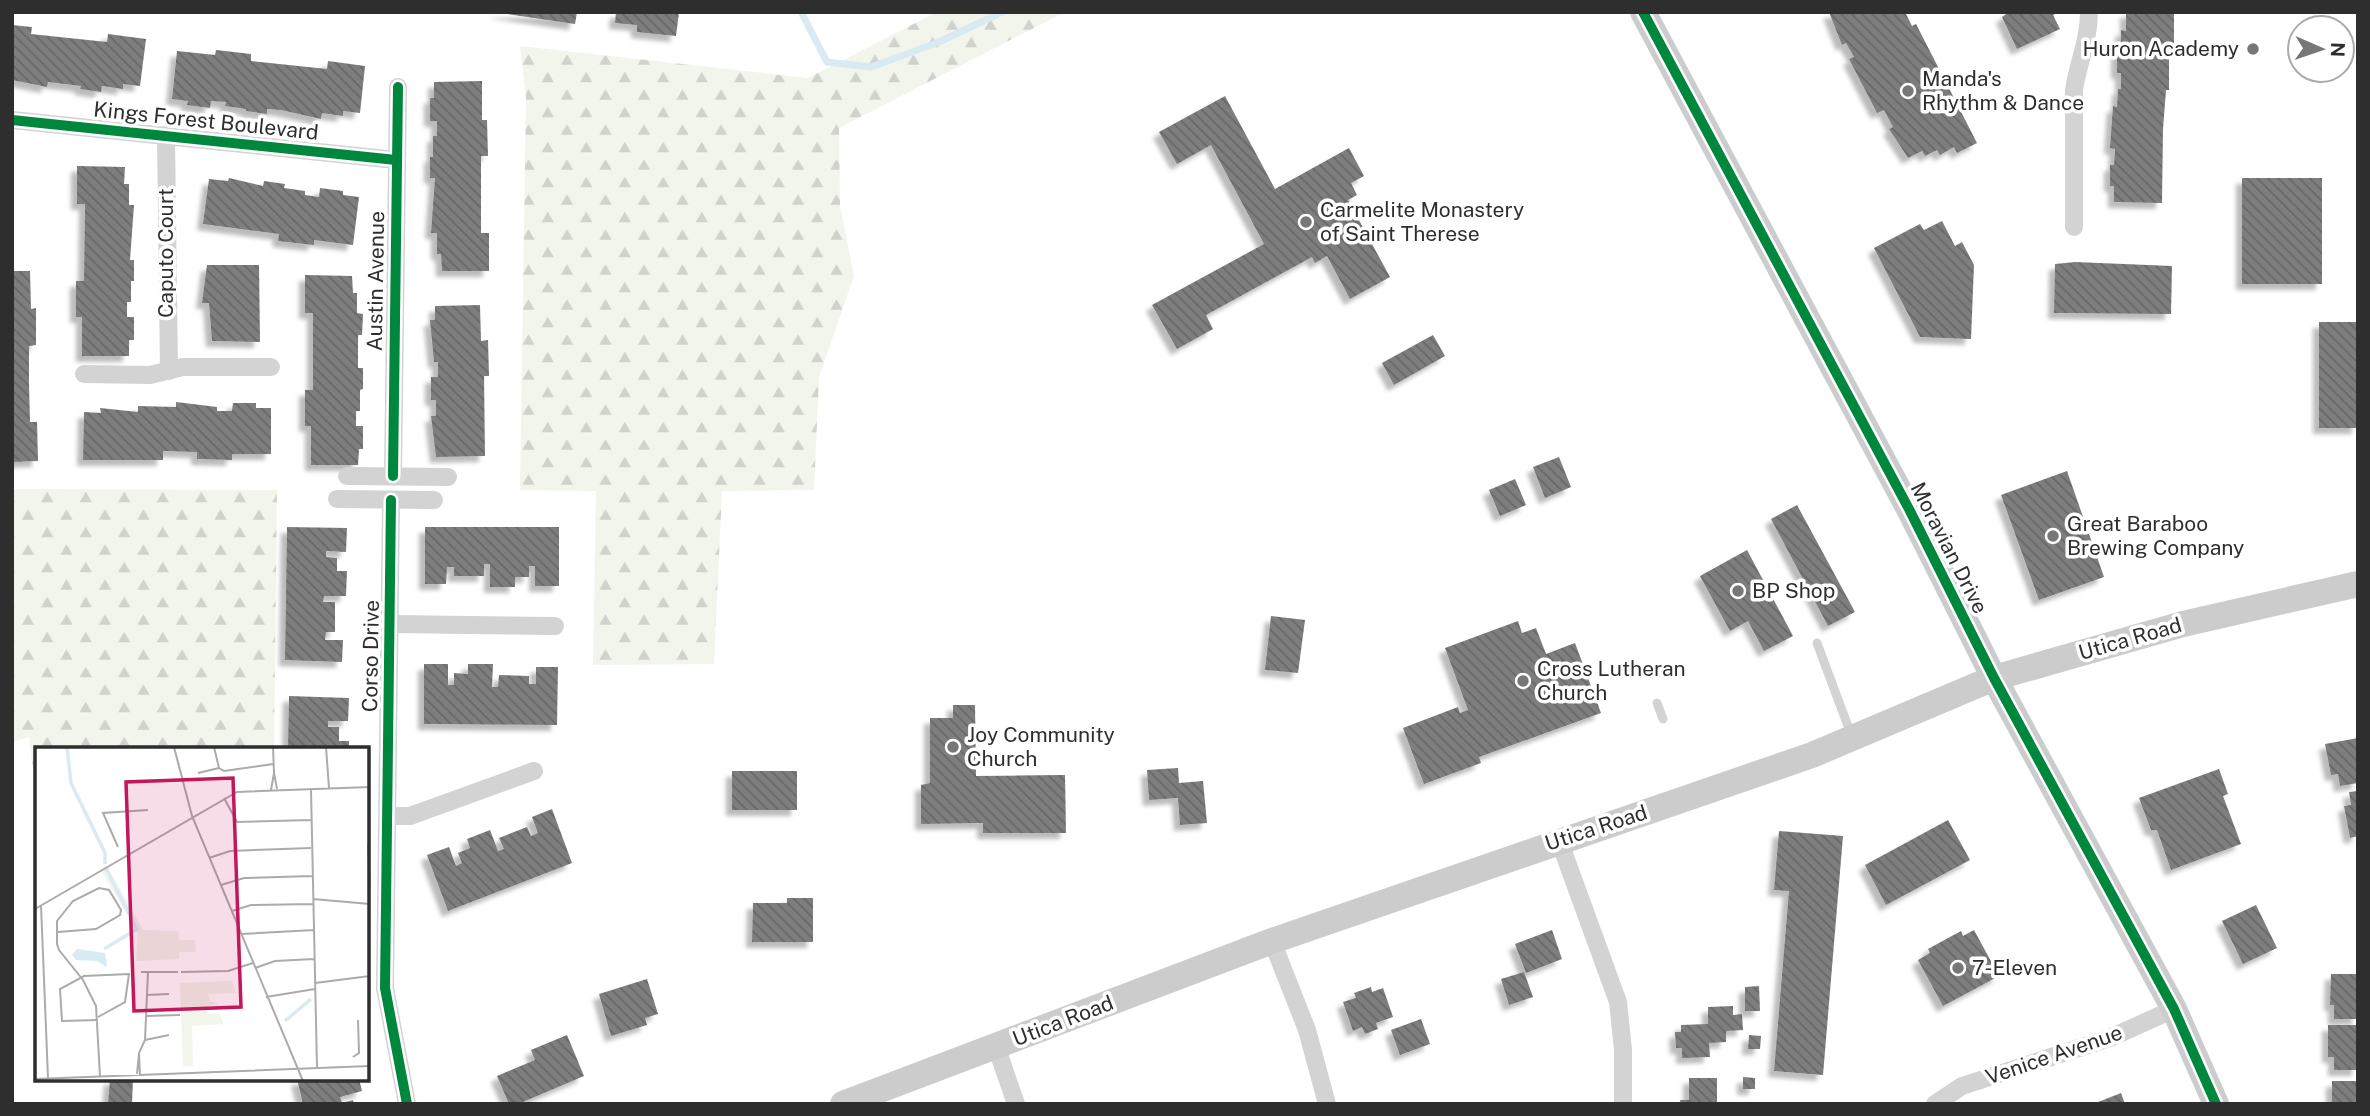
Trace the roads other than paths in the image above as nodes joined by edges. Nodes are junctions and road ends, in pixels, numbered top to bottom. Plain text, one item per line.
1 (1643, 12) edge
2 (2089, 12) edge
3 (398, 87) dead end
4 (12, 120) edge
5 (166, 135) junction
6 (396, 160) junction
7 (2074, 227) dead end
8 (271, 367) dead end
9 (169, 371) junction
10 (84, 374) dead end
11 (346, 475) dead end
12 (393, 476) junction
13 (447, 477) dead end
14 (337, 499) dead end
15 (391, 500) junction
16 (434, 500) dead end
17 (2358, 584) edge
18 (391, 624) junction
19 (555, 626) dead end
20 (1817, 643) dead end
21 (1994, 678) junction
22 (1657, 703) dead end
23 (1663, 719) dead end
24 (1852, 738) junction
25 (534, 771) dead end
26 (388, 816) junction
27 (1559, 840) junction
28 (1272, 941) junction
29 (2174, 1009) junction
30 (996, 1046) junction
31 (407, 1104) edge
32 (843, 1104) edge
33 (1016, 1104) edge
34 (1328, 1104) edge
35 (1623, 1104) edge
36 (1935, 1104) edge
37 (2216, 1104) edge

1 - 21 main road, Moravian Drive
2 - 7 street
3 - 6 street, Austin Avenue
4 - 5 street, Kings Forest Boulevard
5 - 6 street, Kings Forest Boulevard
5 - 9 street, Caputo Court
6 - 12 street, Austin Avenue
8 - 9 street
9 - 10 street
11 - 12 street
12 - 13 street
14 - 15 street
15 - 16 street
15 - 18 street, Corso Drive
17 - 21 main road, Utica Road
18 - 19 street, Corso Drive
18 - 26 street, Corso Drive
20 - 24 lane
21 - 24 main road, Utica Road
21 - 29 main road, Moravian Drive
22 - 23 lane
24 - 27 main road, Utica Road
25 - 26 street
26 - 31 street, Corso Drive
27 - 28 main road, Utica Road
27 - 35 street
28 - 30 main road, Utica Road
28 - 34 street
29 - 36 street, Venice Avenue
29 - 37 main road, Moravian Drive
30 - 32 main road, Utica Road
30 - 33 street

